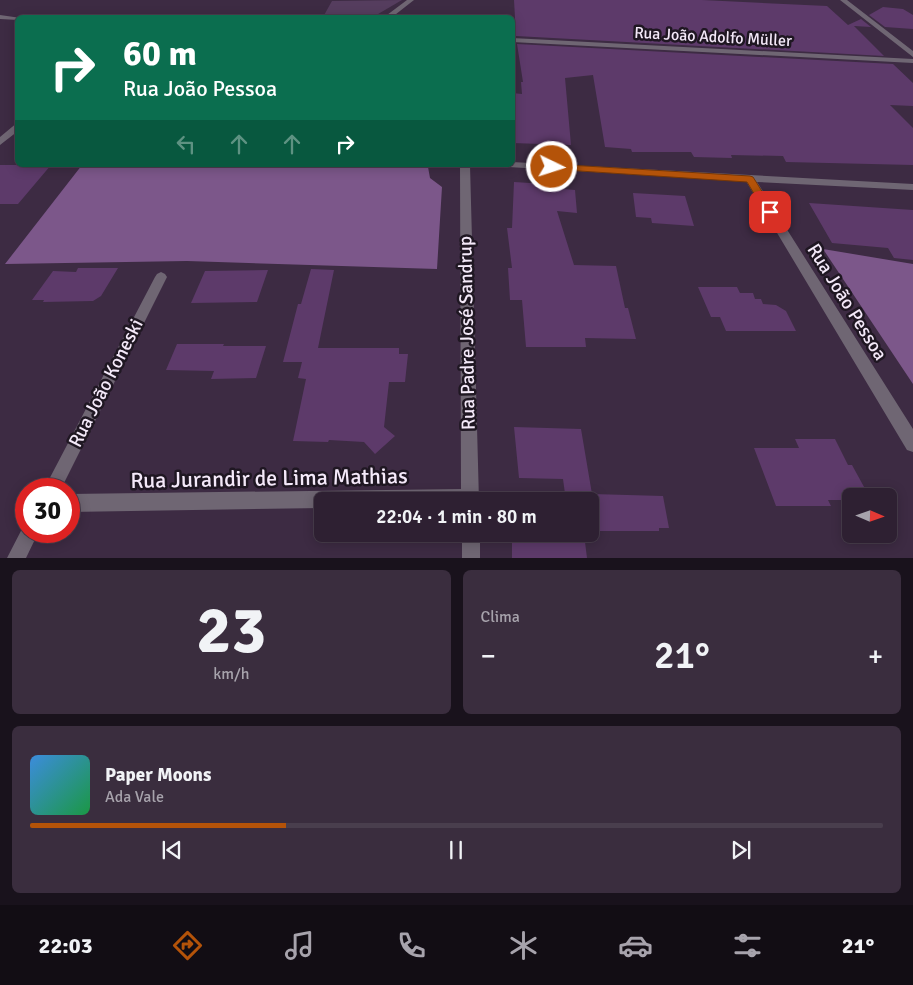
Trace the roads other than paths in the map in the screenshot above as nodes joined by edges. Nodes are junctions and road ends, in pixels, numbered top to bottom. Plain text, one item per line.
1 (410, 0) edge
2 (843, 0) edge
3 (390, 15) edge
4 (0, 17) edge
5 (15, 18) edge
6 (515, 40) edge
7 (913, 55) edge
8 (913, 61) edge
9 (15, 128) edge
10 (0, 142) edge
11 (515, 165) edge
12 (465, 167) edge
13 (750, 179) junction
14 (913, 188) edge
15 (161, 277) dead end
16 (913, 444) edge
17 (58, 478) edge
18 (470, 492) edge
19 (314, 501) edge
20 (80, 503) edge
21 (470, 542) edge
22 (24, 543) edge
23 (16, 558) edge
24 (471, 558) edge

1 - 3 street
2 - 7 street
4 - 5 street
6 - 8 street, Rua João Adolfo Müller
9 - 10 street
11 - 13 street
12 - 18 street, Rua Padre José Sandrup
13 - 14 street
13 - 16 street, Rua João Pessoa
15 - 17 street, Rua João Koneski
19 - 20 street, Rua Jurandir de Lima Mathias
21 - 24 street
22 - 23 street

